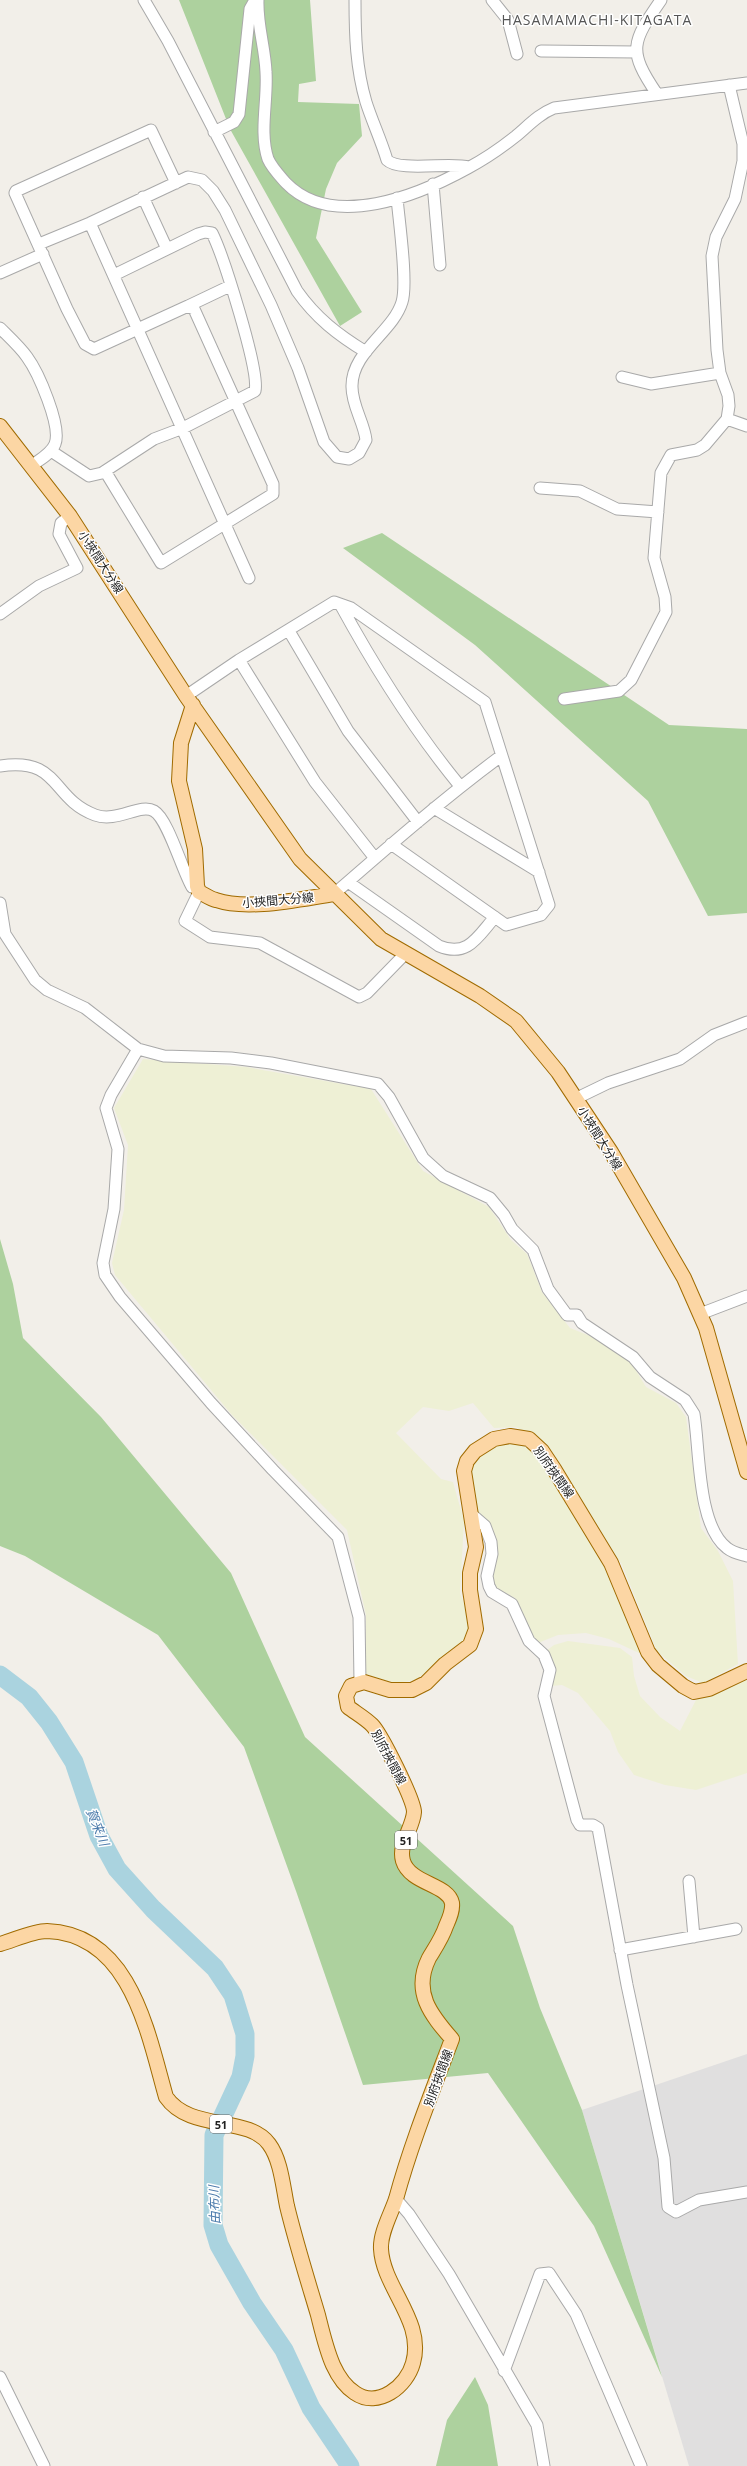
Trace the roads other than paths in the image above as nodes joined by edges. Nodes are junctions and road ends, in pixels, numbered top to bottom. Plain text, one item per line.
1 (144, 0) edge
2 (255, 0) edge
3 (258, 0) edge
4 (355, 0) edge
5 (492, 0) edge
6 (661, 0) edge
7 (541, 52) dead end
8 (636, 52) junction
9 (517, 54) dead end
10 (747, 83) edge
11 (729, 85) junction
12 (658, 94) junction
13 (214, 132) junction
14 (469, 167) junction
15 (176, 183) junction
16 (433, 184) junction
17 (143, 197) junction
18 (397, 198) junction
19 (90, 223) junction
20 (41, 249) junction
21 (167, 249) junction
22 (440, 265) dead end
23 (0, 272) edge
24 (114, 275) junction
25 (230, 286) junction
26 (188, 306) junction
27 (0, 328) edge
28 (138, 328) junction
29 (366, 352) junction
30 (720, 373) junction
31 (622, 377) dead end
32 (236, 402) junction
33 (726, 419) junction
34 (0, 426) edge
35 (747, 426) edge
36 (183, 428) junction
37 (50, 452) junction
38 (30, 466) junction
39 (105, 471) junction
40 (540, 488) dead end
41 (658, 512) junction
42 (70, 516) junction
43 (225, 523) junction
44 (249, 578) dead end
45 (340, 604) junction
46 (0, 614) edge
47 (289, 631) junction
48 (239, 660) junction
49 (564, 699) dead end
50 (190, 700) junction
51 (502, 756) junction
52 (0, 766) edge
53 (460, 786) junction
54 (434, 808) junction
55 (418, 822) junction
56 (391, 844) junction
57 (374, 857) junction
58 (539, 872) junction
59 (348, 882) junction
60 (198, 889) junction
61 (334, 894) junction
62 (0, 903) edge
63 (495, 917) junction
64 (3, 934) edge
65 (405, 954) junction
66 (747, 1022) edge
67 (138, 1049) junction
68 (575, 1099) junction
69 (747, 1296) edge
70 (700, 1314) junction
71 (747, 1472) edge
72 (470, 1513) junction
73 (747, 1556) edge
74 (747, 1671) edge
75 (360, 1682) junction
76 (689, 1881) dead end
77 (736, 1929) dead end
78 (694, 1937) junction
79 (0, 1944) edge
80 (620, 1950) junction
81 (747, 2192) edge
82 (396, 2199) junction
83 (504, 2371) junction
84 (0, 2377) edge
85 (44, 2466) edge
86 (544, 2466) edge
87 (641, 2466) edge

1 - 13 street
2 - 13 street
3 - 18 street
4 - 14 street
5 - 9 street
6 - 8 street
7 - 8 street
8 - 12 street
10 - 11 street
11 - 12 street
11 - 30 street
12 - 14 street
13 - 29 street
14 - 16 street
15 - 17 street
15 - 20 street
15 - 29 street
16 - 18 street
16 - 22 street
17 - 19 street
17 - 21 street
18 - 29 street
19 - 20 street
19 - 24 street
20 - 23 street
20 - 28 street
21 - 24 street
21 - 25 street
24 - 28 street
25 - 26 street
25 - 32 street
26 - 28 street
26 - 32 street
27 - 37 street
28 - 36 street
30 - 31 street
30 - 33 street
32 - 36 street
32 - 43 street
33 - 35 street
33 - 41 street
34 - 38 main road, 小挾間大分線
36 - 39 street
36 - 43 street
37 - 38 street
37 - 39 street
38 - 42 main road, 小挾間大分線
39 - 43 street
40 - 41 street
41 - 49 street
42 - 46 street
42 - 50 main road, 小挾間大分線
43 - 44 street
45 - 47 street
45 - 51 street
45 - 53 street
47 - 48 street
47 - 55 street
48 - 50 street
48 - 57 street
50 - 60 main road
50 - 61 main road, 小挾間大分線
51 - 53 street
51 - 58 street
52 - 60 street
53 - 54 street
54 - 55 street
54 - 58 street
55 - 56 street
56 - 57 street
56 - 63 street
57 - 59 street
58 - 63 street
59 - 61 street
59 - 63 street
60 - 61 main road, 小挾間大分線
60 - 65 street
61 - 65 main road, 小挾間大分線
62 - 64 street
64 - 67 street
65 - 68 main road, 小挾間大分線
66 - 68 street
67 - 73 street
67 - 75 street
68 - 70 main road, 小挾間大分線
69 - 70 street
70 - 71 main road, 小挾間大分線
72 - 74 main road, 別府挾間線
72 - 75 main road, 別府挾間線
72 - 80 street
75 - 82 main road, 別府挾間線 / 51
76 - 78 street
77 - 78 street
78 - 80 street
79 - 82 main road, 別府挾間線 / 51
80 - 81 street
82 - 83 street
83 - 86 street
83 - 87 street
84 - 85 street

